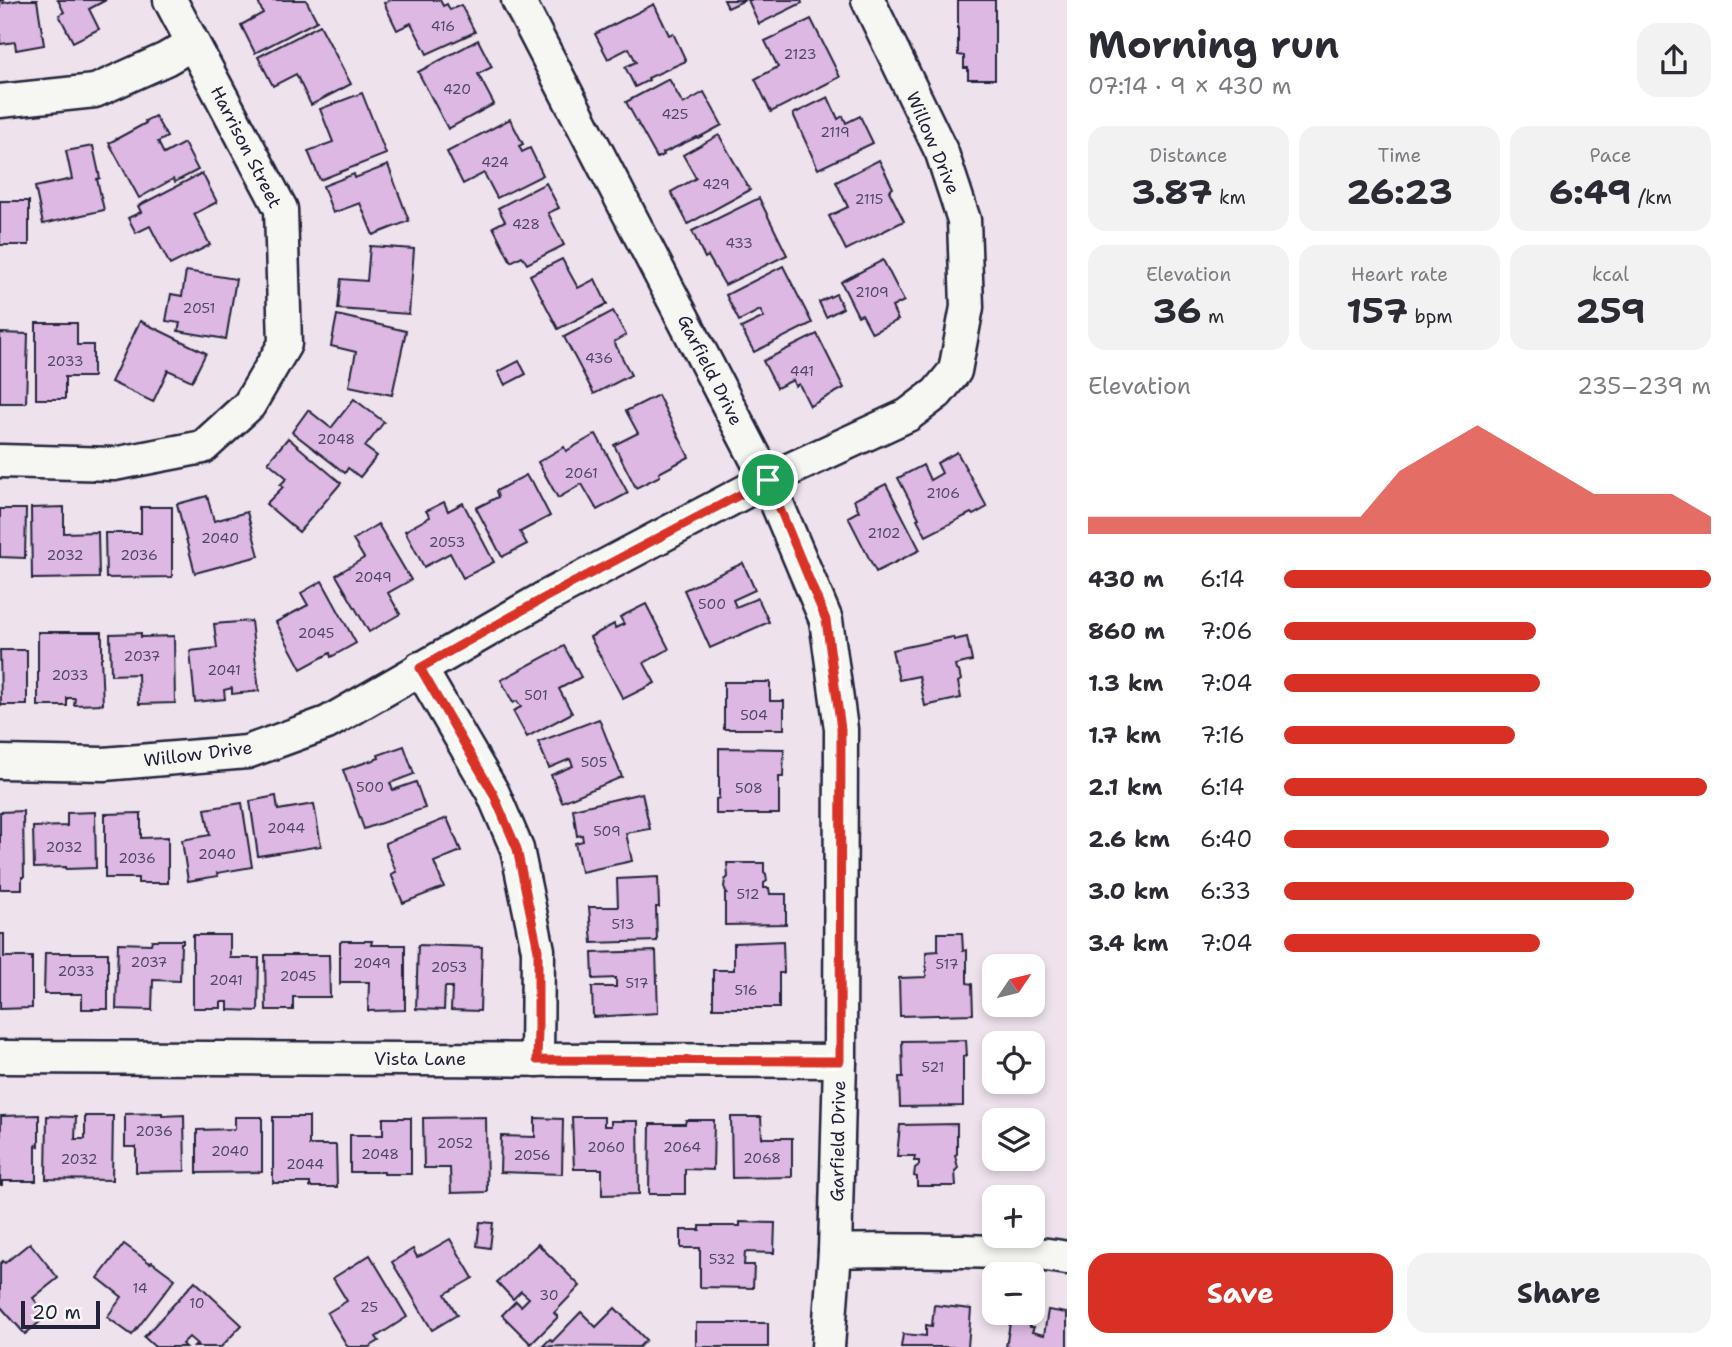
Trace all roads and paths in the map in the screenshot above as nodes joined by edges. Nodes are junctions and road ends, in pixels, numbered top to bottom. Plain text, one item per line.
1 (170, 0) edge
2 (518, 0) edge
3 (868, 0) edge
4 (192, 44) junction
5 (0, 101) edge
6 (0, 461) edge
7 (768, 480) junction
8 (420, 668) junction
9 (0, 762) edge
10 (0, 1057) edge
11 (537, 1060) junction
12 (840, 1061) junction
13 (835, 1251) junction
14 (1067, 1258) edge
15 (828, 1347) edge

1 - 4 street, Harrison Street
2 - 7 street, Garfield Drive
3 - 7 street, Willow Drive
4 - 5 street
4 - 6 street, Harrison Street
7 - 8 street, Willow Drive
7 - 12 street, Garfield Drive
8 - 9 street, Willow Drive
8 - 11 street
10 - 11 street, Vista Lane
11 - 12 street, Vista Lane
12 - 13 street, Garfield Drive
13 - 14 street
13 - 15 street, Garfield Drive

